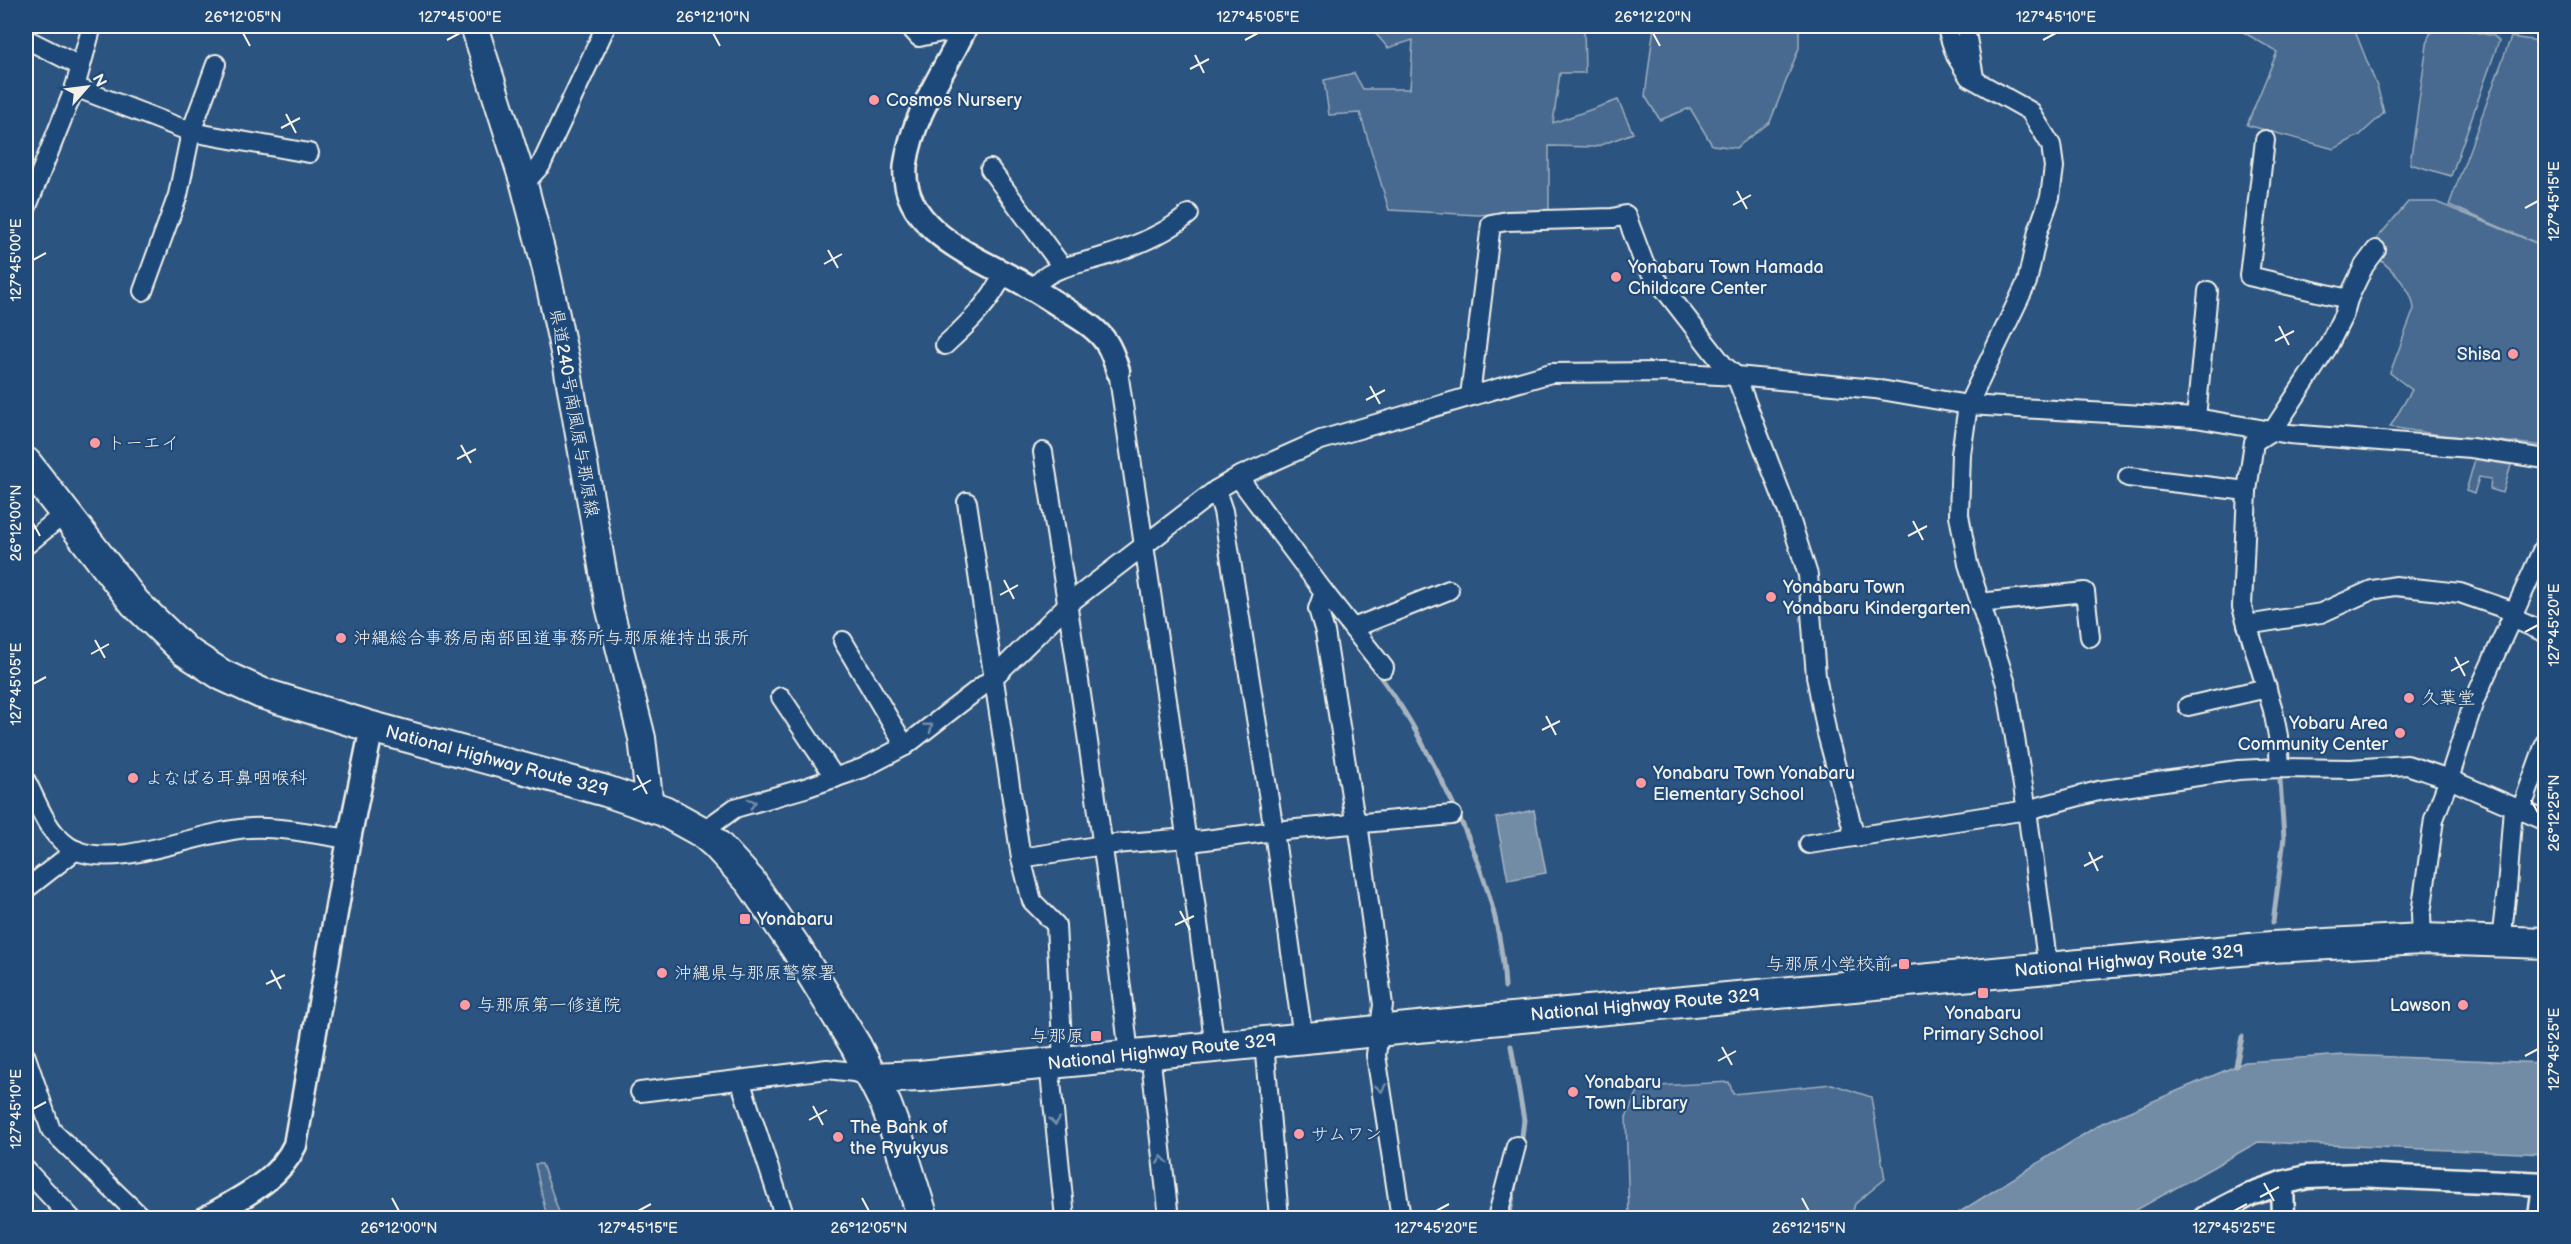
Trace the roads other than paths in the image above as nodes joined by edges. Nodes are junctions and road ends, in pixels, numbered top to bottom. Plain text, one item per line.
1 (92, 26) edge
2 (474, 26) edge
3 (606, 26) edge
4 (909, 26) edge
5 (1946, 26) edge
6 (963, 30) edge
7 (1967, 38) dead end
8 (26, 39) edge
9 (216, 64) dead end
10 (80, 66) junction
11 (1975, 80) junction
12 (75, 87) junction
13 (191, 132) junction
14 (2265, 140) dead end
15 (309, 153) dead end
16 (990, 170) dead end
17 (524, 184) junction
18 (26, 209) edge
19 (1189, 214) dead end
20 (2376, 250) dead end
21 (1063, 268) junction
22 (1004, 273) junction
23 (1033, 289) junction
24 (143, 291) dead end
25 (2208, 291) dead end
26 (2348, 299) junction
27 (945, 345) dead end
28 (1118, 371) joint
29 (1736, 376) junction
30 (1470, 396) junction
31 (1968, 405) junction
32 (2196, 418) junction
33 (2274, 429) junction
34 (1043, 452) dead end
35 (2546, 459) edge
36 (26, 463) edge
37 (1238, 477) junction
38 (2128, 477) dead end
39 (1216, 490) junction
40 (2247, 491) junction
41 (967, 502) dead end
42 (64, 514) junction
43 (2546, 542) edge
44 (26, 545) edge
45 (1145, 545) junction
46 (2542, 563) edge
47 (1449, 590) dead end
48 (1324, 592) junction
49 (1979, 603) junction
50 (1068, 604) junction
51 (2513, 615) junction
52 (2247, 625) junction
53 (1353, 628) junction
54 (2546, 633) edge
55 (2090, 637) dead end
56 (843, 641) dead end
57 (1384, 668) dead end
58 (994, 677) junction
59 (2267, 688) junction
60 (781, 697) dead end
61 (2188, 706) dead end
62 (372, 727) junction
63 (2546, 741) edge
64 (905, 746) junction
65 (2280, 768) junction
66 (835, 778) junction
67 (2449, 779) junction
68 (26, 781) edge
69 (650, 806) junction
70 (2517, 809) junction
71 (2027, 810) junction
72 (1452, 815) dead end
73 (2546, 821) edge
74 (1358, 823) junction
75 (1274, 831) junction
76 (702, 832) junction
77 (1855, 837) junction
78 (1187, 838) junction
79 (349, 839) junction
80 (1809, 844) dead end
81 (1103, 845) junction
82 (76, 850) junction
83 (1022, 858) junction
84 (26, 889) edge
85 (2422, 939) junction
86 (2501, 941) junction
87 (2546, 943) edge
88 (2048, 968) junction
89 (1379, 1030) junction
90 (1303, 1038) junction
91 (1263, 1042) junction
92 (1215, 1047) junction
93 (1139, 1054) junction
94 (26, 1057) edge
95 (1056, 1062) junction
96 (872, 1078) junction
97 (740, 1080) junction
98 (640, 1092) dead end
99 (1516, 1146) dead end
100 (26, 1170) edge
101 (2282, 1183) junction
102 (2545, 1184) edge
103 (71, 1218) edge
104 (142, 1218) edge
105 (206, 1218) edge
106 (785, 1218) edge
107 (923, 1218) edge
108 (1065, 1218) edge
109 (1169, 1218) edge
110 (1279, 1218) edge
111 (1401, 1218) edge
112 (1497, 1218) edge
113 (2205, 1218) edge
114 (2283, 1218) edge
115 (2540, 1218) edge

1 - 10 street
2 - 17 main road, 県道240号南風原与那原線
3 - 17 street
4 - 6 street
5 - 11 street
6 - 22 street
7 - 11 street
8 - 10 street
9 - 13 street
10 - 12 street
11 - 31 street
12 - 13 street
12 - 18 street
13 - 15 street
13 - 24 street
14 - 26 street
16 - 21 street
17 - 69 main road, 県道240号南風原与那原線
19 - 21 street
20 - 26 street
21 - 23 street
22 - 23 street
22 - 27 street
23 - 28 street
25 - 32 street
26 - 33 street
28 - 45 street
29 - 30 street
29 - 30 street
29 - 31 street
29 - 77 street
30 - 37 street
31 - 32 street
31 - 49 street
32 - 33 street
33 - 35 street
33 - 40 street
34 - 50 street
36 - 42 highway, National Highway Route 329
37 - 39 street
37 - 48 street
38 - 40 street
39 - 45 street
39 - 75 street
40 - 52 street
41 - 58 street
42 - 44 street
42 - 62 highway, National Highway Route 329
43 - 46 street
45 - 50 street
45 - 78 street
46 - 51 street
47 - 53 street
48 - 53 street
48 - 74 street
49 - 55 street
49 - 71 street
50 - 58 street
50 - 81 street
51 - 52 street
51 - 54 street
51 - 67 street
52 - 59 street
53 - 57 street
56 - 64 street
64 -> 58 street
58 - 83 street
59 - 61 street
59 - 65 street
60 - 66 street
62 - 69 highway, National Highway Route 329
62 - 79 street
63 - 70 street
64 - 66 street
65 - 67 street
65 - 71 street
76 -> 66 street
67 - 70 street
67 - 85 street
68 - 82 street
69 - 76 highway, National Highway Route 329
70 - 73 street
70 - 86 street
71 - 77 street
71 - 88 street
72 - 74 street
74 - 75 street
74 - 89 street
75 - 78 street
75 - 90 street
76 - 96 highway, National Highway Route 329
77 - 80 street
78 - 81 street
78 - 92 street
79 - 82 street
79 - 105 street
81 - 83 street
81 - 93 street
82 - 84 street
83 - 95 street
85 - 86 highway, National Highway Route 329
85 - 88 highway, National Highway Route 329
86 - 87 highway, National Highway Route 329
88 - 89 highway, National Highway Route 329
89 - 90 highway, National Highway Route 329
89 -> 111 street
90 - 91 highway, National Highway Route 329
91 - 92 highway, National Highway Route 329
91 - 110 street
92 - 93 highway, National Highway Route 329
93 - 95 highway, National Highway Route 329
109 -> 93 street
94 - 104 street
95 - 96 highway, National Highway Route 329
95 -> 108 street
96 - 97 street
96 - 107 highway
97 - 98 street
97 - 106 street
99 - 112 street
100 - 103 street
101 - 102 street
101 - 113 street
101 - 114 street
102 - 115 street

